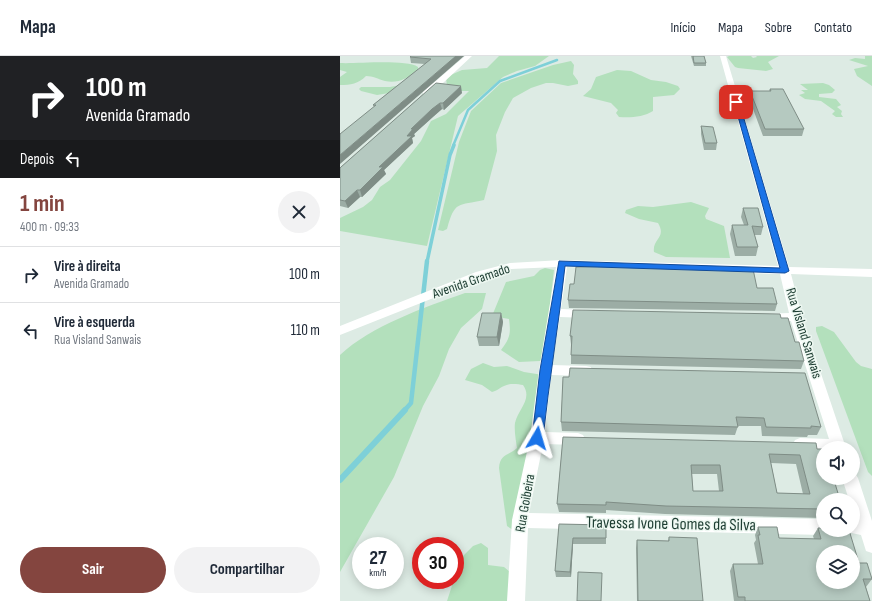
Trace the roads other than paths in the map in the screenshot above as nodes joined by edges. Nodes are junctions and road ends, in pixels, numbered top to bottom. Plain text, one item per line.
1 (469, 56) edge
2 (723, 56) edge
3 (420, 99) edge
4 (562, 263) junction
5 (785, 271) junction
6 (872, 273) edge
7 (555, 313) junction
8 (602, 314) edge
9 (750, 316) edge
10 (796, 317) junction
11 (340, 331) edge
12 (545, 370) junction
13 (601, 371) edge
14 (801, 376) edge
15 (817, 376) junction
16 (537, 438) junction
17 (593, 440) edge
18 (837, 441) edge
19 (783, 444) edge
20 (816, 445) edge
21 (520, 520) junction
22 (816, 527) edge
23 (860, 527) edge
24 (872, 545) edge
25 (516, 601) edge

1 - 3 street
2 - 5 street, Rua Visland Sanwais
4 - 5 street, Avenida Gramado
4 - 7 street, Rua Goibeira
4 - 11 street, Avenida Gramado
5 - 6 street, Avenida Gramado
5 - 10 street, Rua Visland Sanwais
7 - 8 street
7 - 12 street, Rua Goibeira
9 - 10 street
10 - 15 street, Rua Visland Sanwais
12 - 13 street
12 - 16 street, Rua Goibeira
14 - 15 street
15 - 18 street, Rua Visland Sanwais
16 - 17 street
16 - 21 street, Rua Goibeira
19 - 20 street
21 - 22 street, Travessa Ivone Gomes da Silva
21 - 25 street, Rua Goibeira
23 - 24 street

